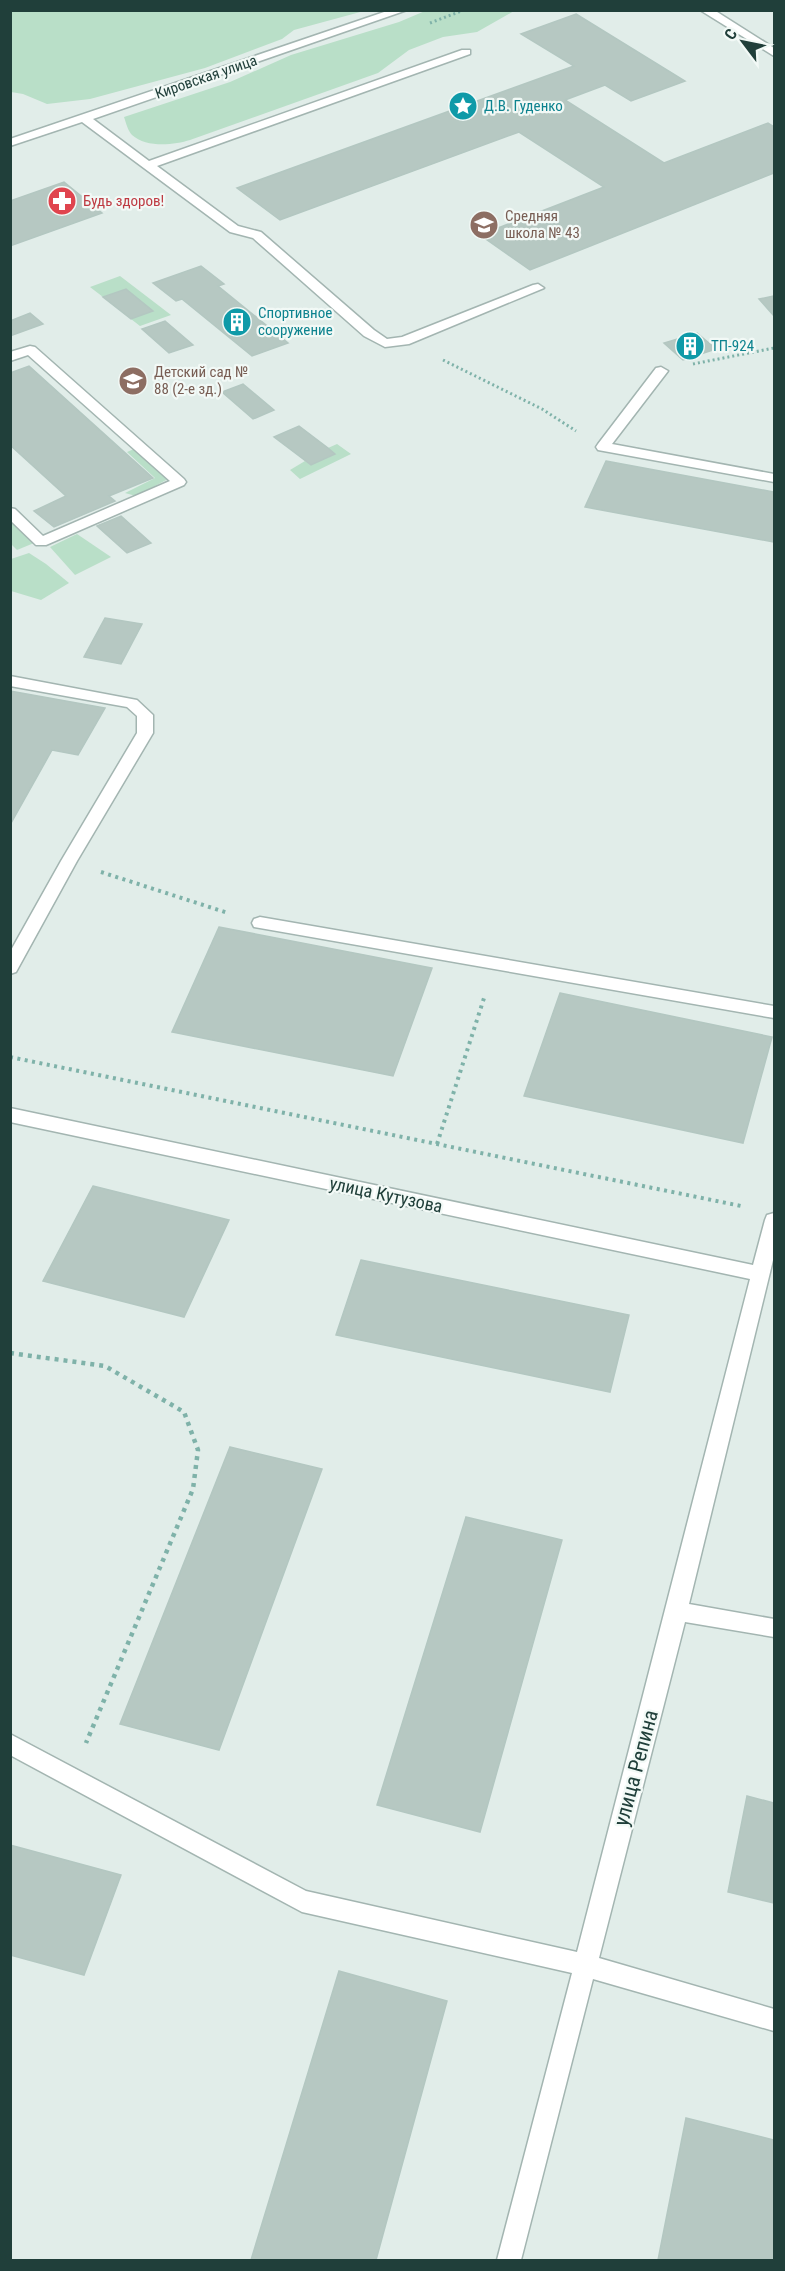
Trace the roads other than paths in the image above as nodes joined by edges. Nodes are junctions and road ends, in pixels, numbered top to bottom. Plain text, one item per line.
1 (402, 10) edge
2 (705, 10) edge
3 (466, 52) dead end
4 (774, 53) edge
5 (84, 118) junction
6 (10, 143) edge
7 (149, 165) junction
8 (538, 288) dead end
9 (10, 357) edge
10 (661, 371) road end
11 (774, 478) edge
12 (10, 512) edge
13 (10, 681) edge
14 (260, 923) road end
15 (10, 968) edge
16 (774, 1012) edge
17 (10, 1115) edge
18 (774, 1220) edge
19 (761, 1274) junction
20 (677, 1611) junction
21 (774, 1628) edge
22 (10, 1744) edge
23 (584, 1965) junction
24 (774, 2020) edge
25 (509, 2260) edge

1 - 5 street, Кировская улица
2 - 4 street
3 - 7 street
5 - 6 street, Кировская улица
5 - 7 street
7 - 8 street
9 - 12 street
10 - 11 street
13 - 15 street
14 - 16 street
17 - 19 street, улица Кутузова
18 - 19 street, улица Репина
19 - 20 street, улица Репина
20 - 21 street
20 - 23 street, улица Репина
22 - 23 street
23 - 24 street
23 - 25 street, улица Репина

